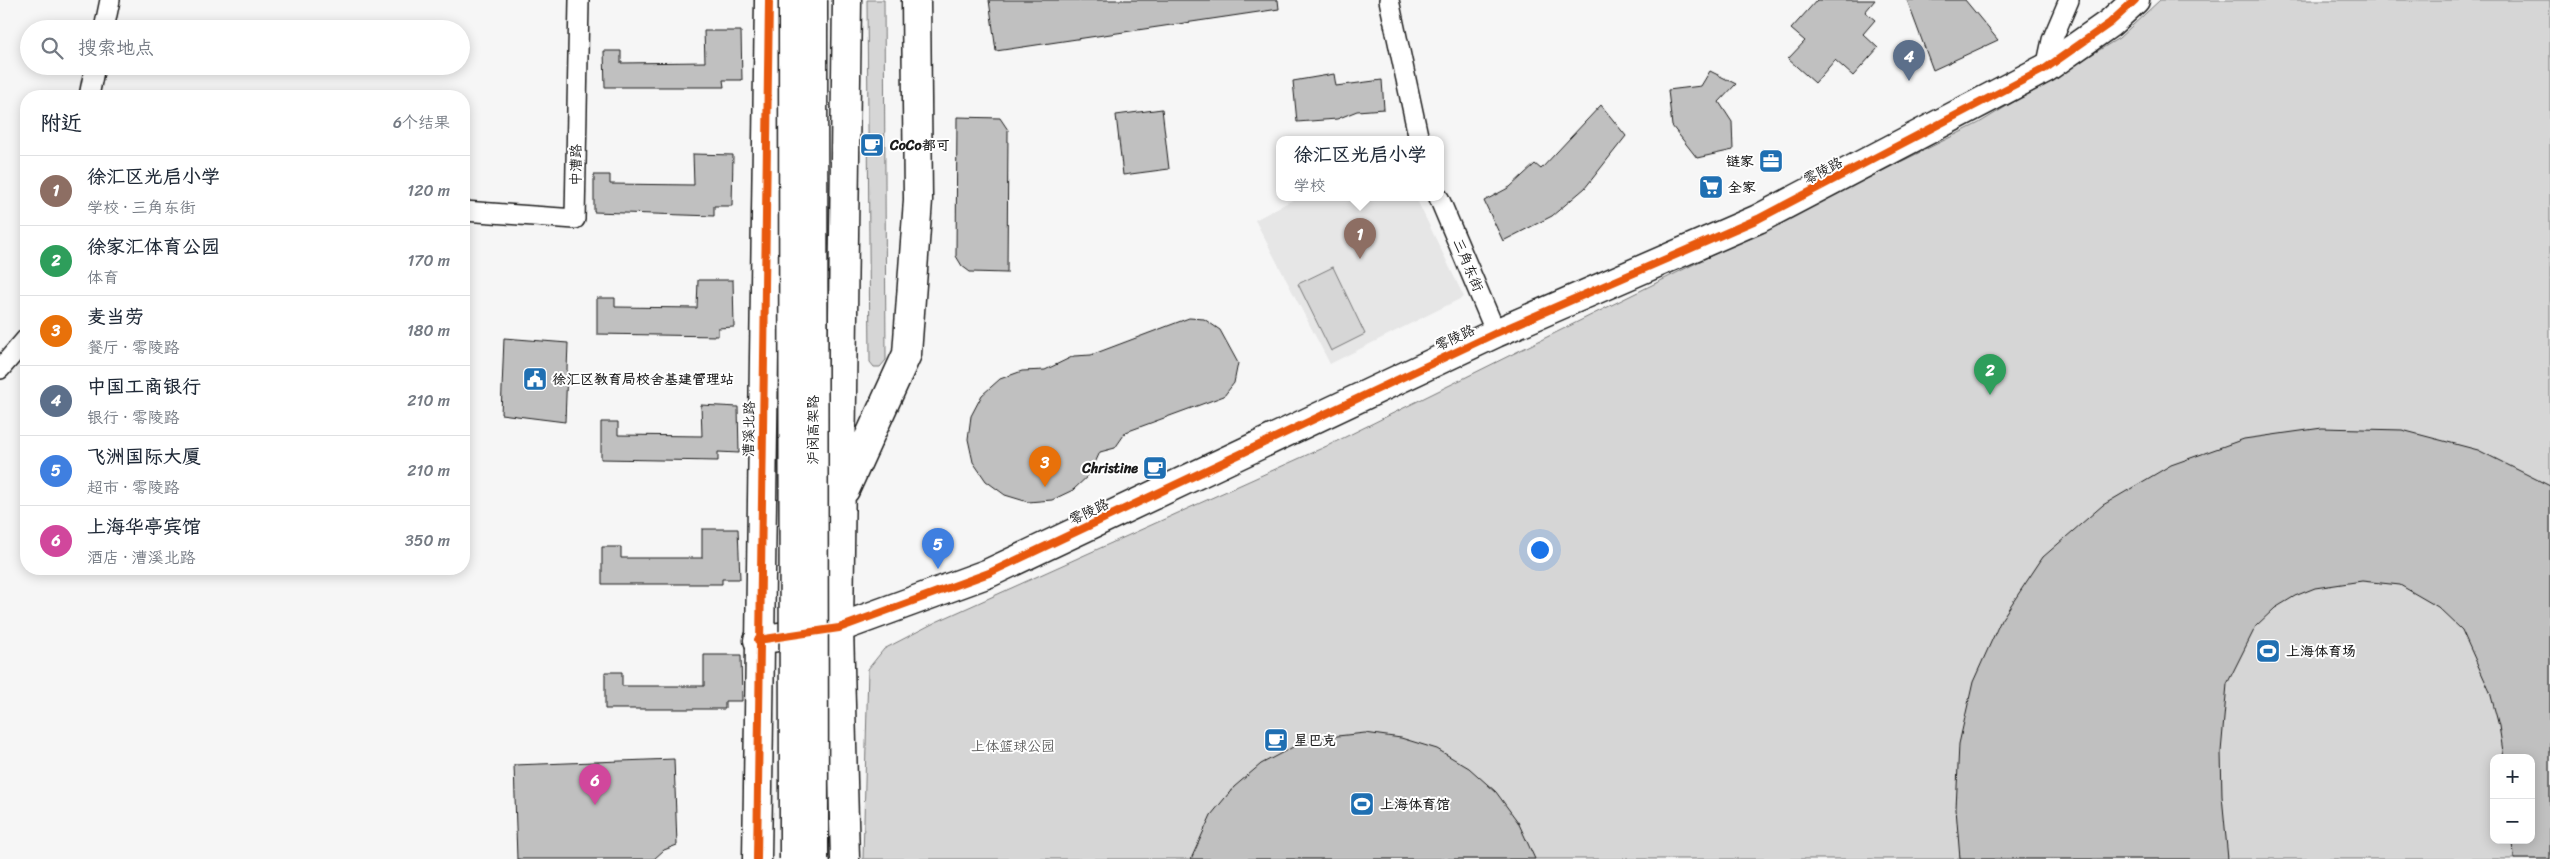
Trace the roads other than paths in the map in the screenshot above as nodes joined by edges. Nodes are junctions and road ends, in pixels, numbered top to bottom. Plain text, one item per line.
1 (110, 0) edge
2 (579, 0) edge
3 (769, 0) edge
4 (793, 0) edge
5 (813, 0) edge
6 (847, 0) edge
7 (916, 0) edge
8 (1389, 0) edge
9 (2069, 0) edge
10 (2135, 0) edge
11 (106, 20) edge
12 (2046, 68) junction
13 (93, 75) edge
14 (90, 90) edge
15 (1418, 136) edge
16 (1441, 201) edge
17 (470, 211) edge
18 (1496, 333) junction
19 (20, 345) edge
20 (0, 369) edge
21 (841, 500) junction
22 (839, 628) junction
23 (758, 640) junction
24 (756, 859) edge
25 (794, 859) edge
26 (814, 859) edge
27 (845, 859) edge

1 - 11 street
2 - 17 street, 中漕路
3 - 23 main road, 漕溪北路
4 - 25 main road, bridge
5 - 26 main road, 沪闵高架路, bridge
6 - 21 main road
7 - 21 main road
8 - 15 street
9 - 12 street
10 - 12 main road, 零陵路
12 - 18 main road, 零陵路
13 - 14 street
16 - 18 street, 三角东街
18 - 22 main road, 零陵路
19 - 20 street
21 - 22 main road
22 - 23 main road, 零陵路
22 - 27 main road
23 - 24 main road, 漕溪北路

